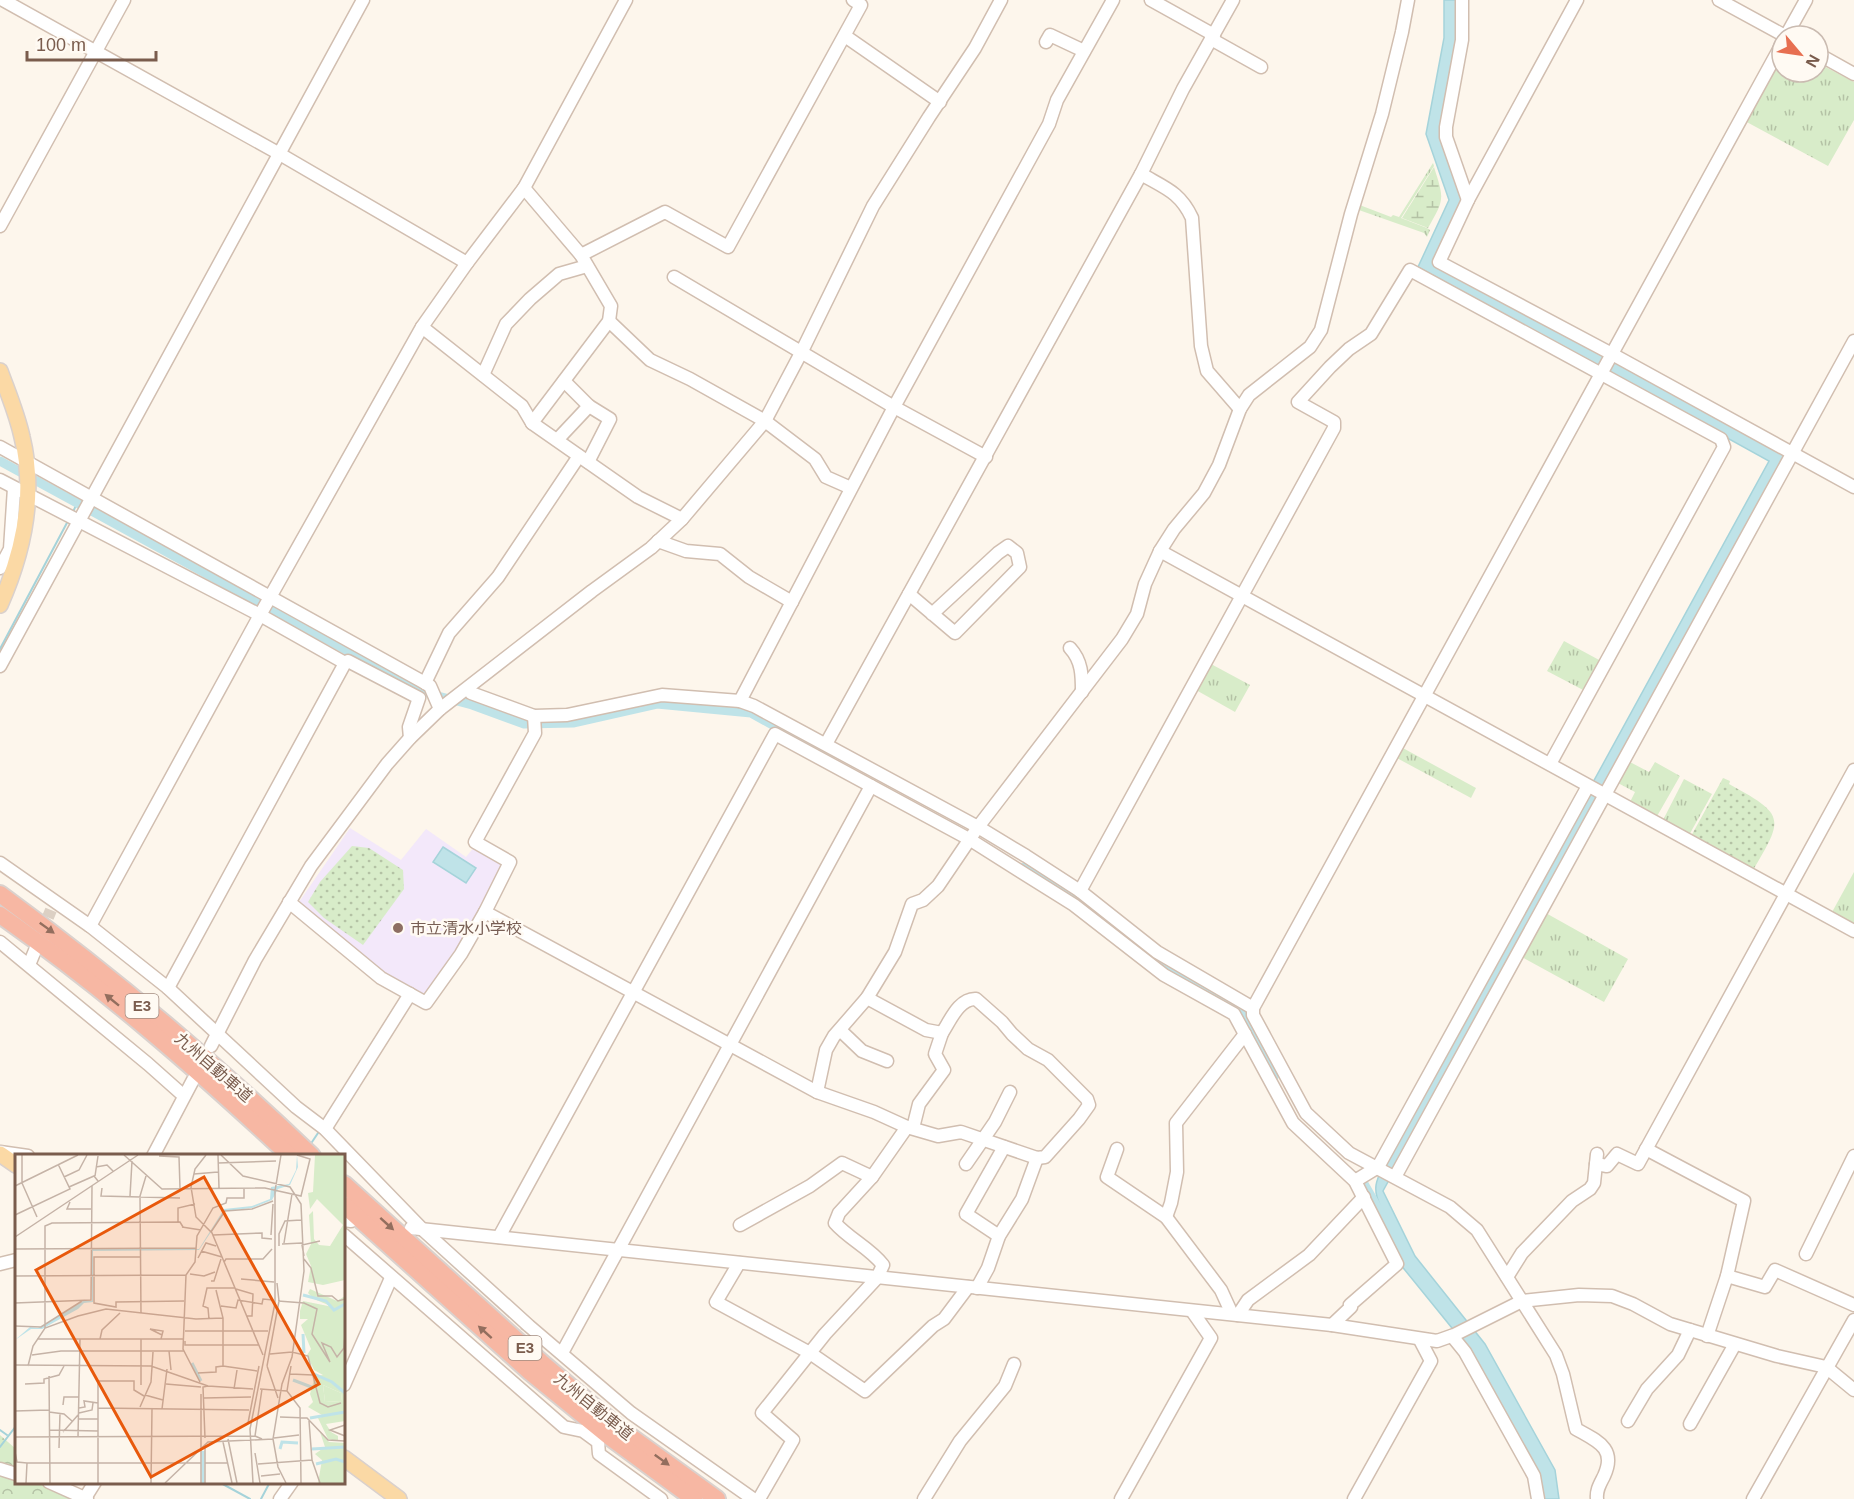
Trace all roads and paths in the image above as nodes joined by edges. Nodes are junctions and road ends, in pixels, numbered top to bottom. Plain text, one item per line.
1 (3, 0) edge
2 (124, 0) edge
3 (363, 0) edge
4 (626, 0) edge
5 (853, 0) edge
6 (1001, 0) edge
7 (1113, 0) edge
8 (1151, 0) edge
9 (1233, 0) edge
10 (1408, 0) edge
11 (1462, 0) edge
12 (1577, 0) edge
13 (1719, 0) edge
14 (1806, 0) edge
15 (1793, 24) edge
16 (1770, 27) edge
17 (844, 36) junction
18 (1212, 37) junction
19 (1046, 42) dead end
20 (95, 51) junction
21 (1084, 51) junction
22 (1830, 61) edge
23 (1770, 66) edge
24 (1261, 67) dead end
25 (1854, 74) edge
26 (940, 102) junction
27 (278, 153) junction
28 (1141, 174) junction
29 (524, 188) junction
30 (1468, 200) junction
31 (0, 226) edge
32 (584, 260) junction
33 (467, 263) junction
34 (674, 277) dead end
35 (609, 321) junction
36 (422, 327) junction
37 (1854, 341) edge
38 (802, 351) junction
39 (1612, 354) junction
40 (0, 371) edge
41 (1601, 373) junction
42 (483, 375) junction
43 (564, 381) junction
44 (589, 406) junction
45 (894, 407) junction
46 (1240, 409) junction
47 (765, 421) junction
48 (532, 423) junction
49 (556, 440) junction
50 (0, 447) edge
51 (1792, 453) junction
52 (986, 457) junction
53 (583, 459) junction
54 (26, 462) junction
55 (0, 480) edge
56 (1854, 487) edge
57 (14, 488) junction
58 (851, 488) junction
59 (28, 495) junction
60 (90, 499) junction
61 (78, 519) junction
62 (682, 519) junction
63 (658, 542) junction
64 (1160, 551) junction
65 (0, 568) edge
66 (909, 594) junction
67 (1242, 597) junction
68 (270, 598) junction
69 (792, 602) junction
70 (0, 605) edge
71 (932, 614) junction
72 (260, 615) junction
73 (1070, 648) dead end
74 (345, 663) junction
75 (0, 666) edge
76 (428, 687) junction
77 (1082, 692) junction
78 (471, 693) dead end
79 (1424, 697) junction
80 (740, 700) junction
81 (439, 706) junction
82 (534, 722) junction
83 (410, 738) junction
84 (826, 744) junction
85 (1550, 764) junction
86 (1854, 770) edge
87 (871, 786) junction
88 (1588, 786) junction
89 (1605, 795) junction
90 (978, 828) junction
91 (969, 839) junction
92 (0, 863) edge
93 (1080, 891) junction
94 (0, 894) edge
95 (1785, 894) junction
96 (289, 902) junction
97 (485, 912) junction
98 (0, 915) edge
99 (90, 926) junction
100 (1854, 931) edge
101 (0, 942) edge
102 (36, 948) tunnel mouth
103 (29, 965) junction
104 (168, 988) junction
105 (634, 992) junction
106 (410, 994) junction
107 (867, 998) junction
108 (1253, 1008) junction
109 (840, 1030) junction
110 (217, 1034) junction
111 (942, 1034) junction
112 (1245, 1034) junction
113 (211, 1046) dead end
114 (730, 1046) junction
115 (887, 1061) dead end
116 (193, 1080) dead end
117 (817, 1092) junction
118 (1010, 1092) dead end
119 (184, 1096) junction
120 (910, 1128) junction
121 (273, 1129) junction
122 (325, 1129) junction
123 (982, 1139) junction
124 (1004, 1147) junction
125 (1117, 1149) dead end
126 (1646, 1149) junction
127 (0, 1153) edge
128 (15, 1154) edge
129 (154, 1154) edge
130 (289, 1154) edge
131 (310, 1154) edge
132 (1854, 1156) edge
133 (1037, 1158) junction
134 (15, 1164) edge
135 (966, 1164) dead end
136 (1378, 1167) junction
137 (872, 1177) junction
138 (1395, 1177) junction
139 (1361, 1178) junction
140 (345, 1185) edge
141 (1364, 1197) junction
142 (345, 1205) edge
143 (1166, 1217) junction
144 (740, 1225) dead end
145 (417, 1229) junction
146 (345, 1236) edge
147 (999, 1236) junction
148 (499, 1237) junction
149 (619, 1250) junction
150 (1806, 1254) dead end
151 (15, 1260) edge
152 (739, 1263) junction
153 (0, 1264) edge
154 (1508, 1276) junction
155 (1727, 1276) junction
156 (391, 1278) junction
157 (877, 1278) junction
158 (973, 1288) junction
159 (1522, 1302) junction
160 (1854, 1305) edge
161 (1192, 1311) junction
162 (1235, 1314) junction
163 (1854, 1320) edge
164 (1332, 1324) junction
165 (1690, 1330) junction
166 (1453, 1336) junction
167 (1707, 1336) junction
168 (1420, 1340) junction
169 (1735, 1344) junction
170 (562, 1353) junction
171 (810, 1353) junction
172 (1014, 1364) dead end
173 (1826, 1367) junction
174 (345, 1383) edge
175 (1854, 1390) edge
176 (1628, 1421) dead end
177 (1690, 1424) dead end
178 (345, 1459) edge
179 (0, 1469) edge
180 (15, 1474) edge
181 (53, 1484) edge
182 (94, 1484) edge
183 (291, 1484) edge
184 (86, 1499) edge
185 (280, 1499) edge
186 (399, 1499) edge
187 (661, 1499) edge
188 (694, 1499) edge
189 (717, 1499) edge
190 (753, 1499) edge
191 (759, 1499) edge
192 (924, 1499) edge
193 (1121, 1499) edge
194 (1354, 1499) edge
195 (1538, 1499) edge
196 (1597, 1499) edge
197 (1753, 1499) edge

1 - 20 street
2 - 20 street
3 - 27 street
4 - 29 street
5 - 17 street
6 - 26 street
7 - 21 street
8 - 18 street
9 - 18 street
10 - 46 street
11 - 30 street
12 - 30 street
13 - 16 street
14 - 15 street
17 - 26 street
17 - 32 street
18 - 24 street
18 - 28 street
19 - 21 street
20 - 27 street
20 - 31 street
21 - 45 street
22 - 25 street
23 - 39 street
26 - 38 street
27 - 33 street
27 - 60 street
28 - 46 street
28 - 52 street
29 - 32 street
29 - 33 street
30 - 39 street
32 - 35 street
32 - 42 street
33 - 36 street
34 - 38 street
35 - 43 street
35 - 47 street
36 - 42 street
36 - 68 street
37 - 51 street
38 - 45 street
38 - 47 street
39 - 41 street
39 - 51 street
40 - 54 main road
41 - 67 street
41 - 79 street
41 - 85 street
42 - 48 street
43 - 44 street
43 - 48 street
44 - 49 street
44 - 53 street
45 - 52 street
45 - 58 street
46 - 64 street
47 - 58 street
47 - 62 street
48 - 49 street
49 - 53 street
50 - 54 street
51 - 56 street
51 - 89 street
52 - 66 street
53 - 62 street
53 - 76 street
54 - 59 main road
54 - 60 street
55 - 57 street
57 - 59 street
57 - 65 street
58 - 69 street
59 - 61 street
59 - 70 main road
60 - 61 street
60 - 68 street
61 - 72 street
61 - 75 street
62 - 63 street
63 - 69 street
63 - 81 street
64 - 67 street
64 - 77 street
66 - 71 street
66 - 84 street
67 - 79 street
67 - 93 street
68 - 72 street
68 - 76 street
69 - 80 street
71 - 71 street
72 - 74 street
72 - 99 street
73 - 77 street
74 - 83 street
74 - 104 street
76 - 81 street
77 - 90 street
78 - 82 street
79 - 85 street
79 - 108 street
80 - 82 street
80 - 84 street
81 - 83 street
82 - 97 street
83 - 96 street
84 - 90 street
85 - 88 street
86 - 95 street
87 - 91 street
87 - 105 street
87 - 114 street
88 - 89 street
88 - 136 street
89 - 95 street
89 - 138 street
90 - 91 street
90 - 93 street
91 - 107 street
91 - 112 street
92 - 99 street
93 - 108 street
94 -> 121 highway, 九州自動車道 / E3
95 - 100 street
95 - 126 street
96 - 106 street
96 - 110 street
97 - 105 street
97 - 106 street
121 -> 98 highway, 九州自動車道 / E3
99 - 104 street
101 - 103 street
102 - 103 street
103 - 119 street
104 - 110 street
105 - 114 street
105 - 148 street
106 - 122 street
107 - 109 street
107 - 111 street
108 - 136 street
109 - 115 street
109 - 117 street
110 - 113 street
110 - 122 street
111 - 120 street
111 - 133 street
112 - 139 street
112 - 143 street
114 - 117 street
114 - 149 street
116 - 119 street
117 - 120 street
118 - 123 street
119 - 129 street
120 - 123 street
120 - 137 street
121 - 130 highway, 九州自動車道 / E3
121 - 131 highway, 九州自動車道 / E3
122 - 145 street
123 - 124 street
123 - 135 street
124 - 133 street
124 - 147 street
125 - 143 street
126 - 154 street
126 - 155 street
127 - 128 street
127 - 134 main road
132 - 150 street
133 - 147 street
136 - 138 street
136 - 139 street
137 - 144 street
137 - 157 street
138 - 154 street
139 - 141 street
140 -> 189 highway, 九州自動車道 / E3
141 - 162 street
141 - 164 street
188 -> 142 highway, 九州自動車道 / E3
143 - 162 street
145 - 148 street
145 - 170 street
146 - 156 street
147 - 158 street
148 - 149 street
149 - 152 street
149 - 170 street
151 - 153 street
152 - 157 street
152 - 171 street
154 - 159 street
155 - 160 street
155 - 167 street
156 - 174 street
156 - 187 street
157 - 158 street
157 - 171 street
158 - 161 street
158 - 171 street
159 - 165 street
159 - 166 street
159 - 196 street
161 - 162 street
161 - 193 street
162 - 164 street
163 - 173 street
164 - 168 street
165 - 167 street
165 - 176 street
166 - 168 street
166 - 195 street
167 - 169 street
168 - 194 street
169 - 173 street
169 - 177 street
170 - 190 street
171 - 191 street
172 - 192 street
173 - 175 street
173 - 197 street
178 - 186 main road
179 - 180 street
181 - 184 street
182 - 184 street
183 - 185 street

